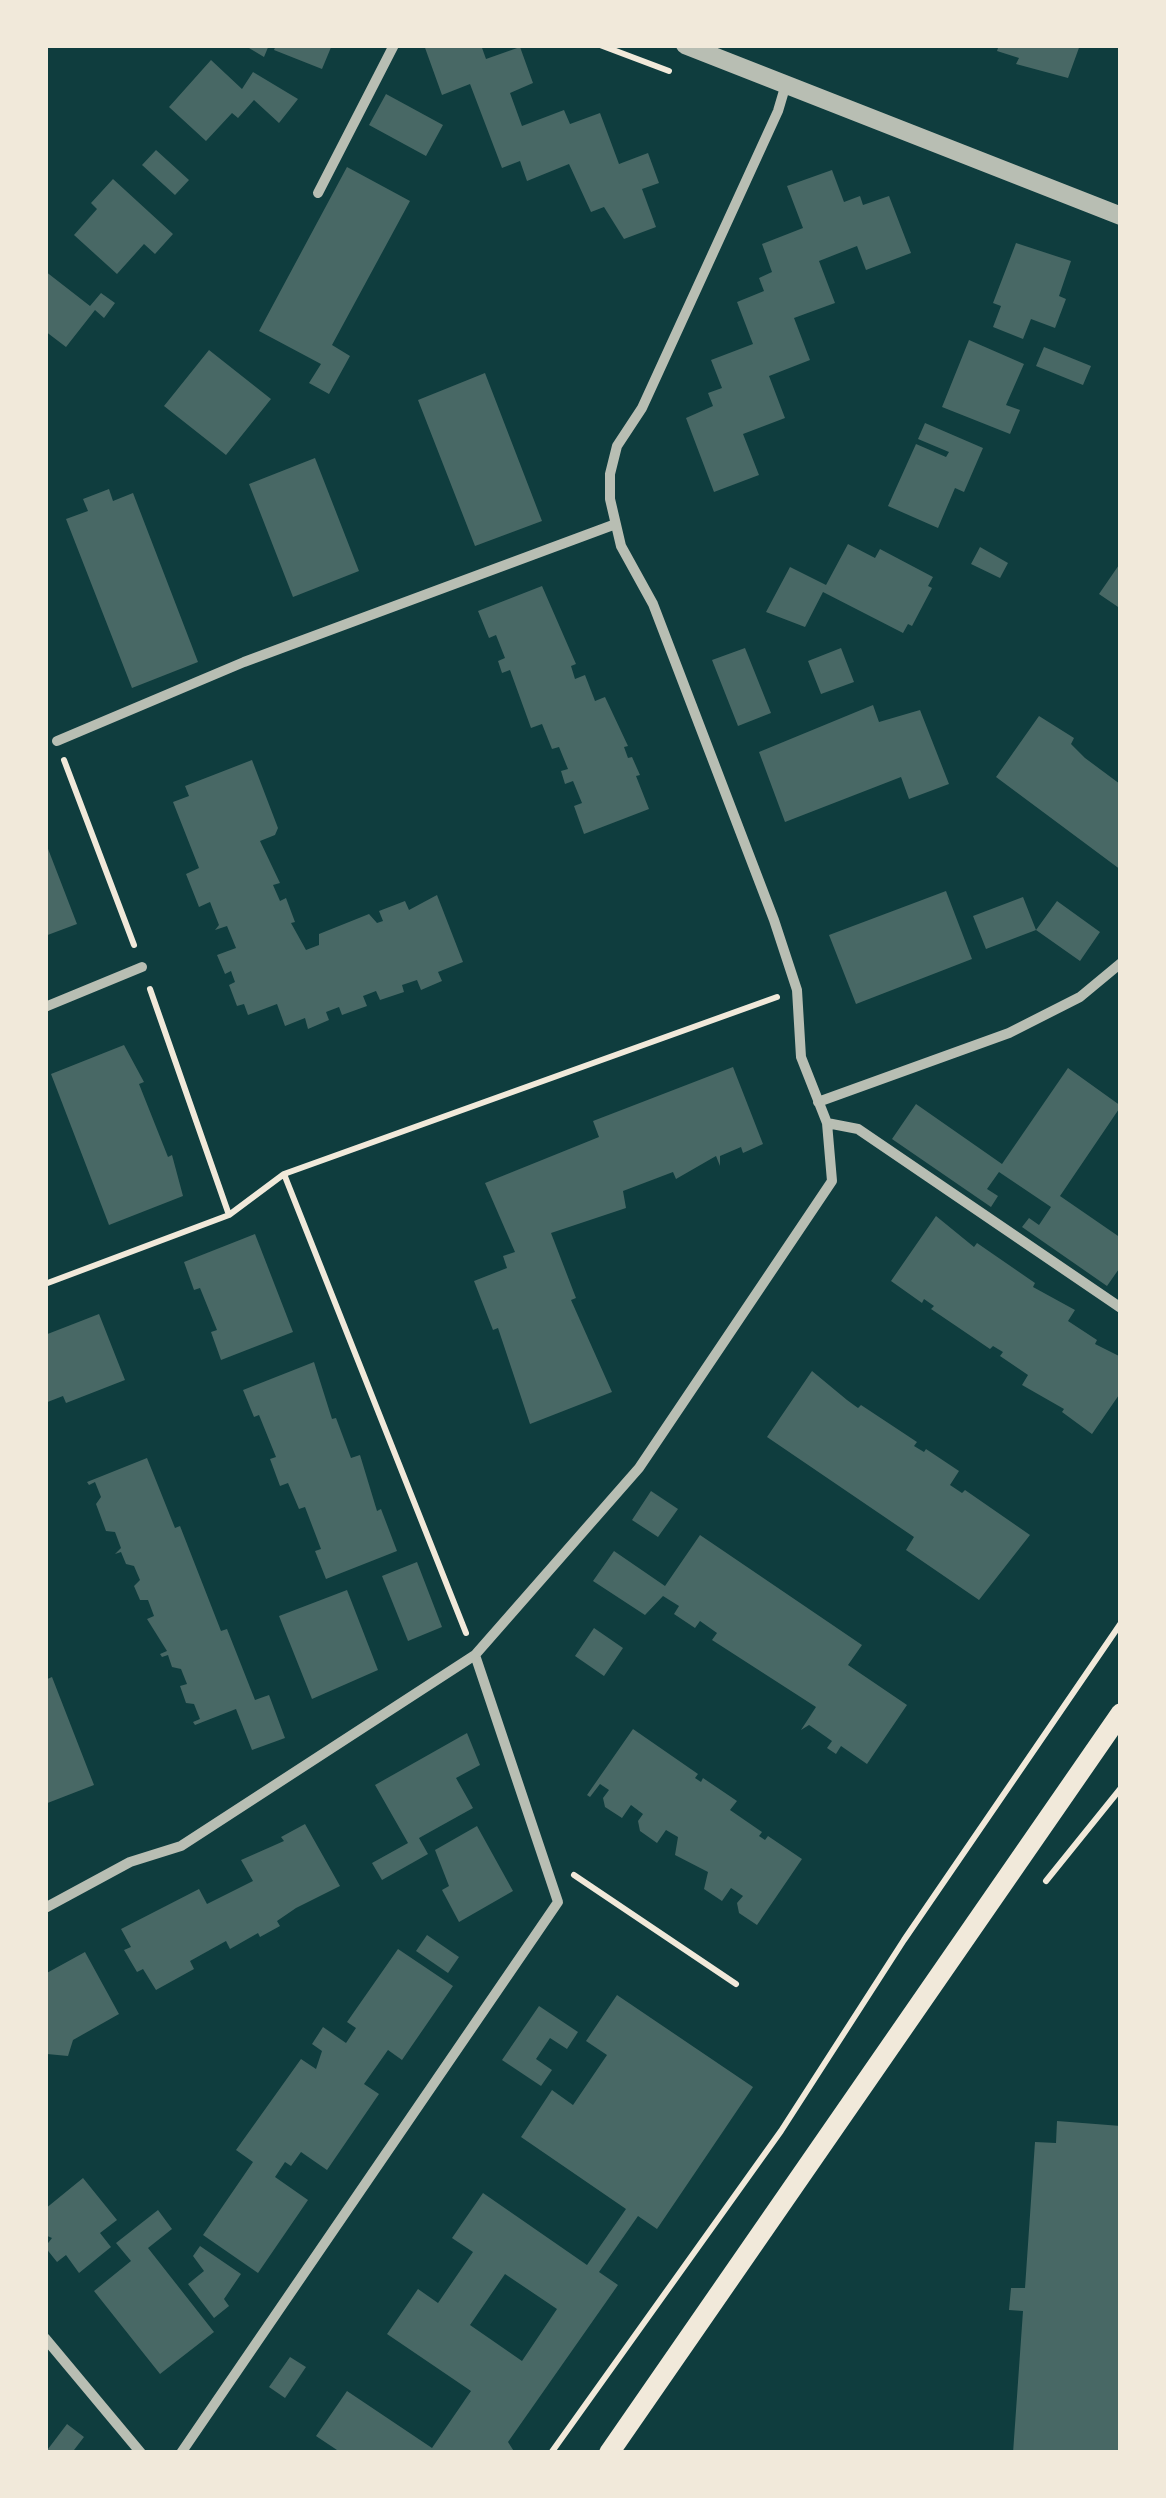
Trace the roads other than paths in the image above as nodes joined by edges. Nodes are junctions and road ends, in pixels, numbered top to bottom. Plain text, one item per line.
1 (394, 45) edge
2 (685, 45) edge
3 (722, 53) edge
4 (786, 84) junction
5 (318, 193) dead end
6 (1121, 216) edge
7 (613, 525) junction
8 (57, 741) dead end
9 (1121, 963) edge
10 (142, 967) dead end
11 (45, 1006) edge
12 (818, 1102) junction
13 (827, 1124) junction
14 (1121, 1308) edge
15 (475, 1656) junction
16 (1121, 1713) edge
17 (45, 1908) edge
18 (45, 2338) edge
19 (141, 2453) edge
20 (181, 2453) edge
21 (609, 2453) edge

1 - 5 street
2 - 3 street
3 - 4 street
4 - 6 street
4 - 7 street
7 - 8 street
7 - 12 street
9 - 12 street
10 - 11 street
12 - 13 street
13 - 14 street
13 - 15 street
15 - 17 street
15 - 20 street
16 - 21 main road
18 - 19 street

